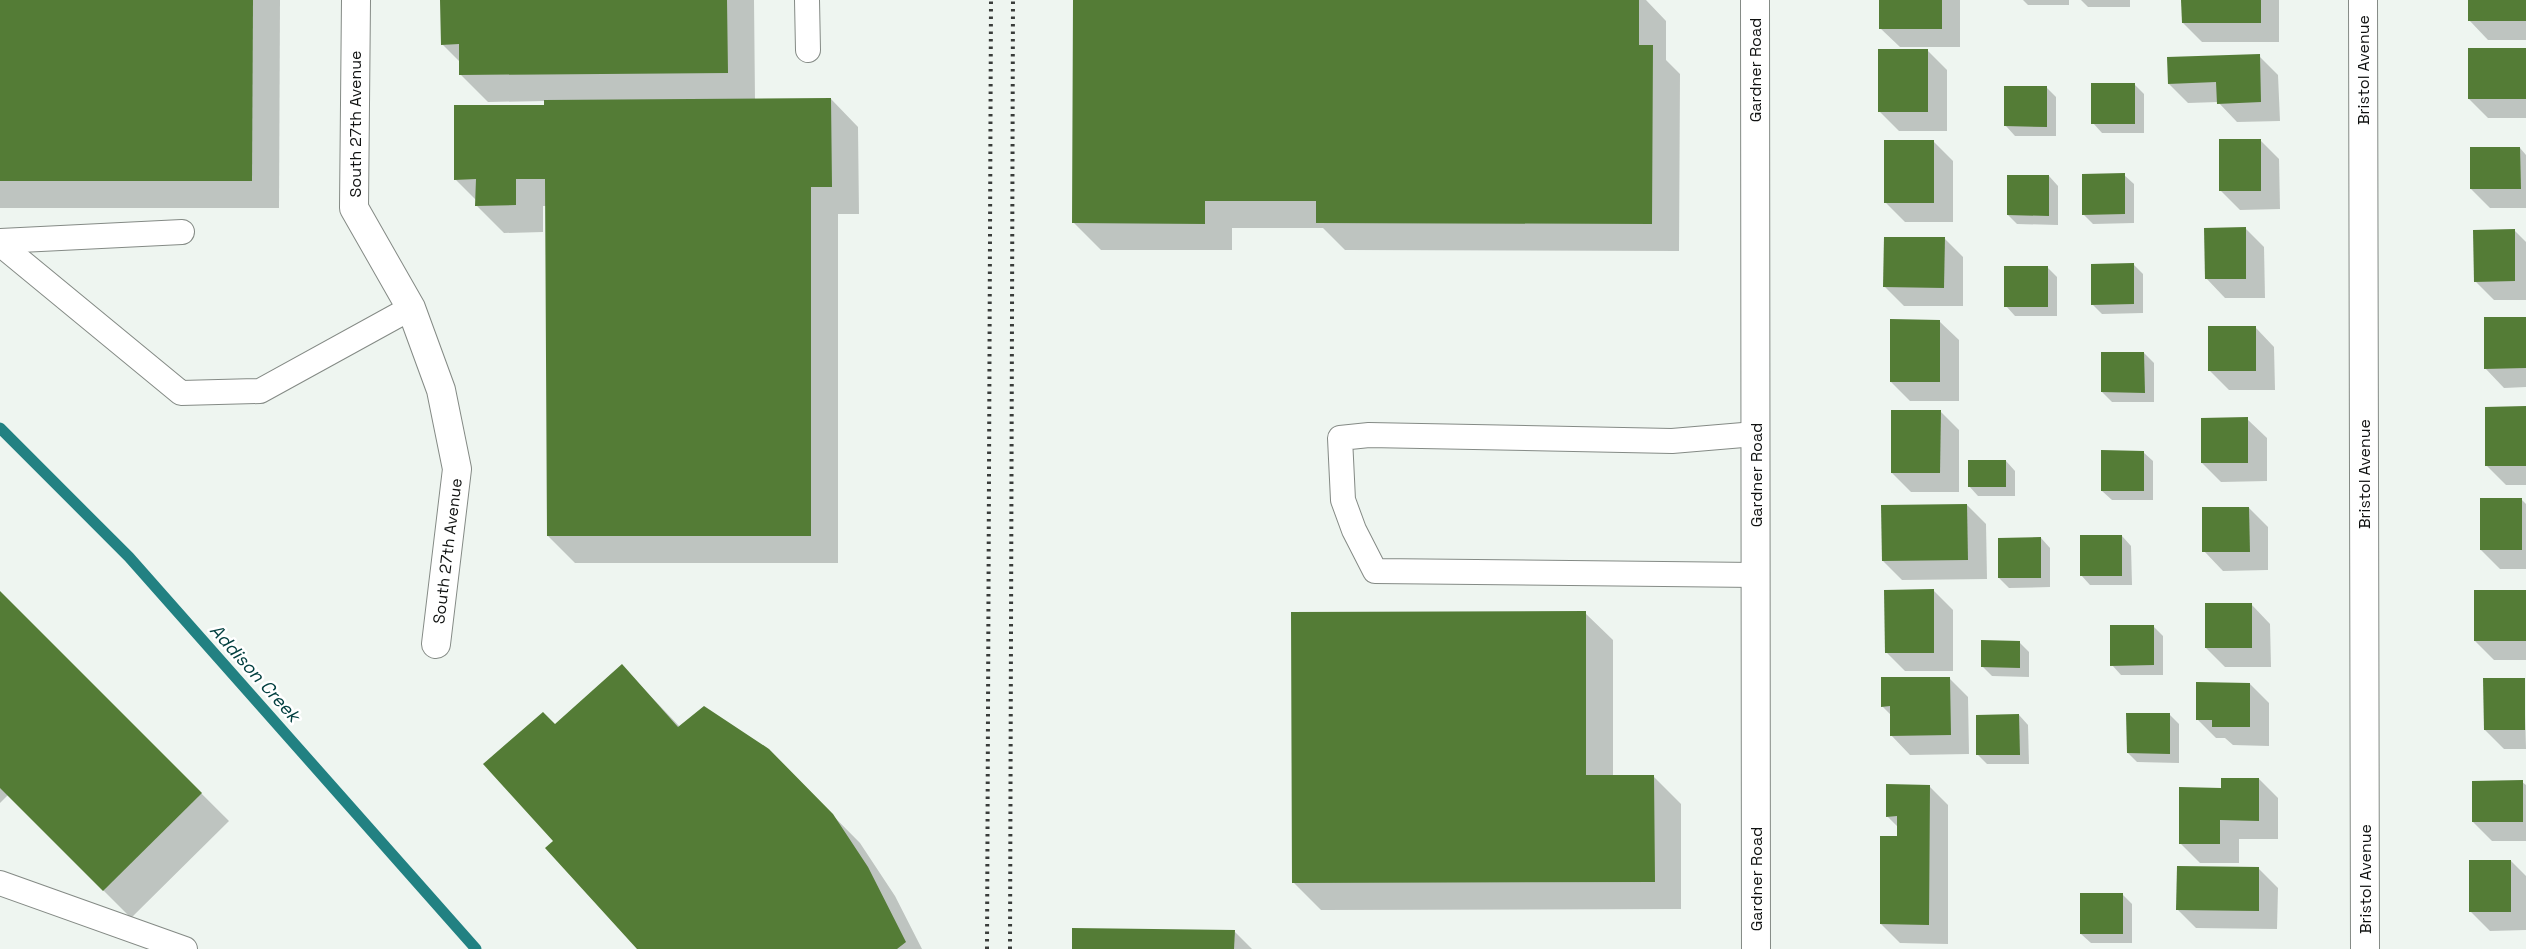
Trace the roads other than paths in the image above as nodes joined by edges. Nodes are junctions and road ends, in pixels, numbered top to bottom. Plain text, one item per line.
1 (356, 0) edge
2 (807, 0) edge
3 (1755, 0) edge
4 (2363, 0) edge
5 (808, 50) dead end
6 (182, 232) dead end
7 (0, 243) edge
8 (412, 308) junction
9 (1755, 434) junction
10 (1756, 575) junction
11 (436, 644) dead end
12 (0, 883) edge
13 (184, 949) edge
14 (1756, 949) edge
15 (2365, 949) edge

1 - 8 street, South 27th Avenue
2 - 5 lane
3 - 9 street, Gardner Road
4 - 15 street, Bristol Avenue
6 - 7 lane
7 - 8 lane
8 - 11 street, South 27th Avenue
9 - 10 street, Gardner Road
9 - 10 lane
10 - 14 street, Gardner Road
12 - 13 lane

